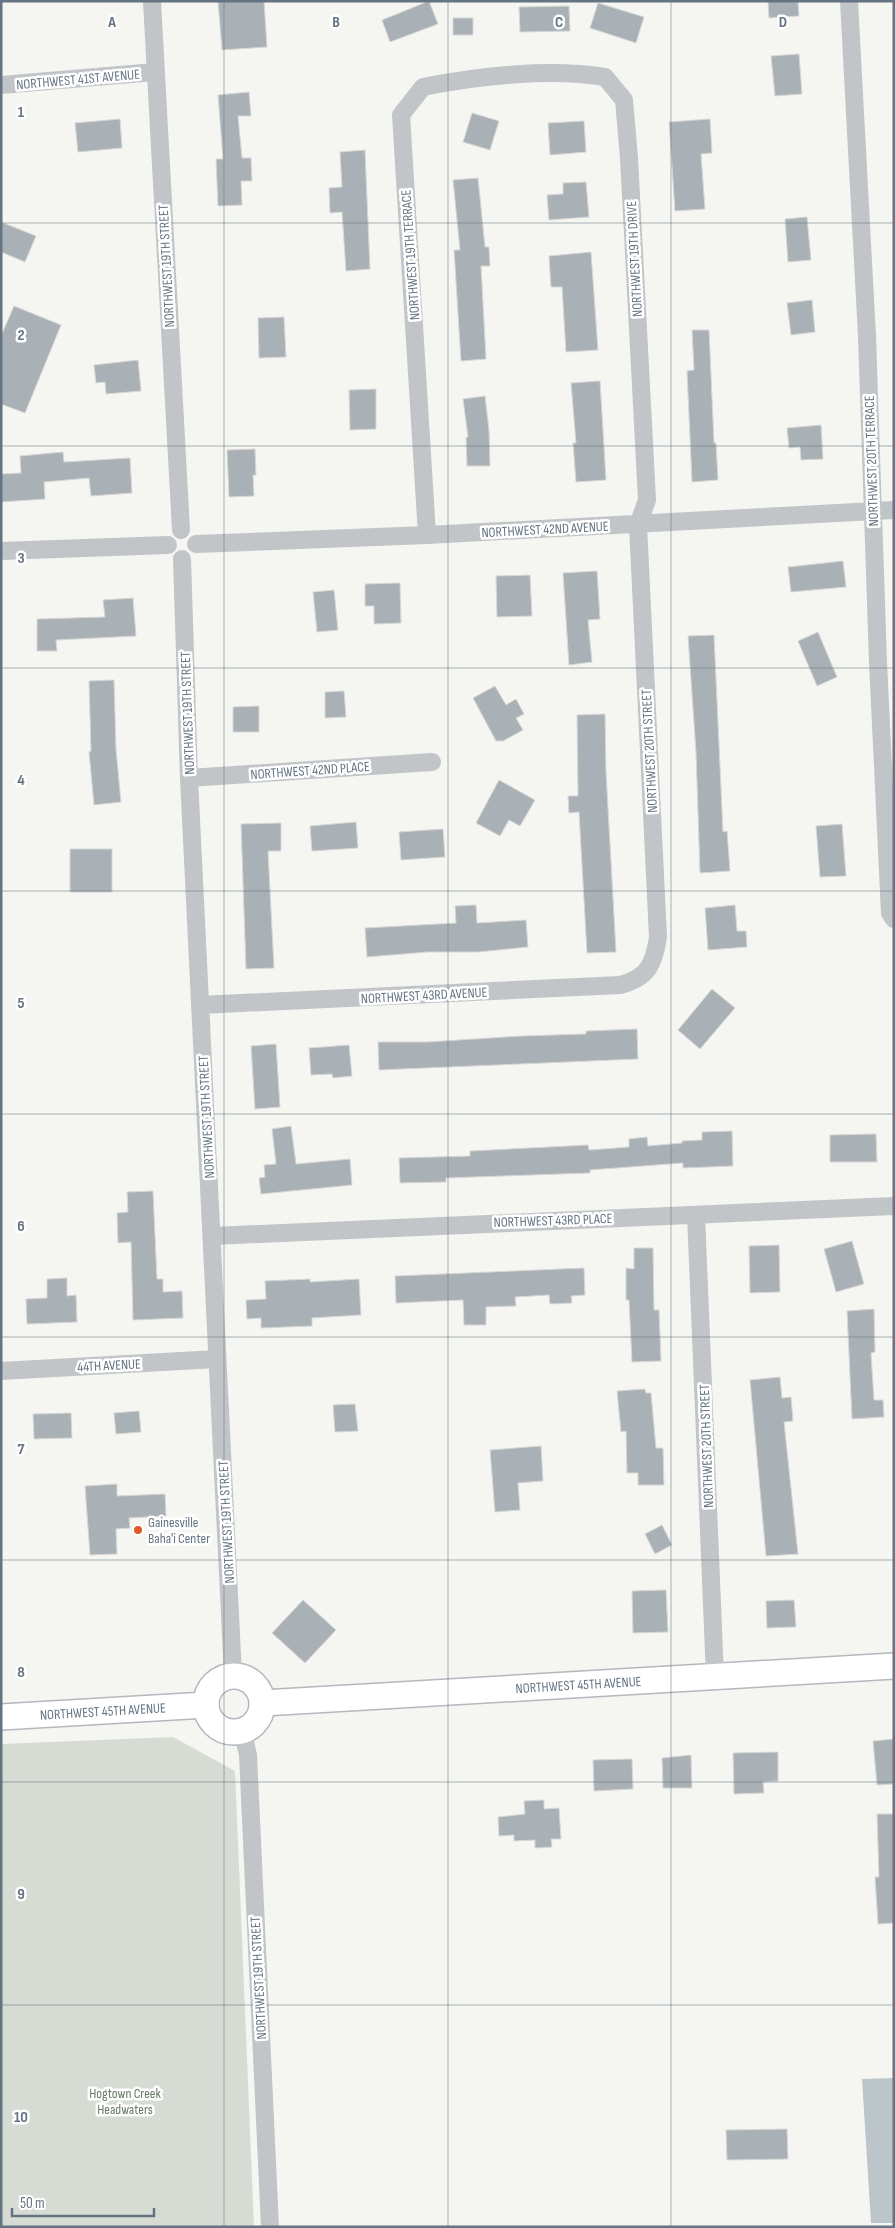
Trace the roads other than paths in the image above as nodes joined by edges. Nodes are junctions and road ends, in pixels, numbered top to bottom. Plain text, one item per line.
1 (152, 1) edge
2 (849, 1) edge
3 (155, 72) junction
4 (528, 75) joint
5 (1, 85) edge
6 (894, 510) edge
7 (873, 511) junction
8 (638, 525) junction
9 (181, 530) junction
10 (427, 535) junction
11 (196, 544) junction
12 (168, 545) junction
13 (1, 551) edge
14 (182, 559) junction
15 (432, 762) dead end
16 (189, 778) junction
17 (894, 919) edge
18 (645, 974) joint
19 (200, 1005) junction
20 (894, 1206) edge
21 (696, 1215) junction
22 (212, 1236) junction
23 (218, 1359) junction
24 (1, 1371) edge
25 (894, 1666) edge
26 (234, 1676) junction
27 (715, 1677) junction
28 (263, 1703) junction
29 (206, 1705) junction
30 (1, 1717) edge
31 (242, 1730) junction
32 (270, 2227) edge

1 - 3 street, NORTHWEST 19TH STREET
2 - 7 street, NORTHWEST 20TH TERRACE
3 - 5 street, NORTHWEST 41ST AVENUE
3 - 9 street, NORTHWEST 19TH STREET
4 - 8 street, NORTHWEST 19TH DRIVE
4 - 10 street, NORTHWEST 19TH TERRACE
6 - 7 street, NORTHWEST 42ND AVENUE
7 - 8 street, NORTHWEST 42ND AVENUE
7 - 17 street, NORTHWEST 20TH TERRACE
8 - 10 street, NORTHWEST 42ND AVENUE
8 - 18 street, NORTHWEST 20TH STREET
9 - 11 street
9 - 12 street
10 - 11 street, NORTHWEST 42ND AVENUE
11 - 14 street
12 - 13 street
12 - 14 street
14 - 16 street, NORTHWEST 19TH STREET
15 - 16 street, NORTHWEST 42ND PLACE
16 - 19 street, NORTHWEST 19TH STREET
18 - 19 street, NORTHWEST 43RD AVENUE
19 - 22 street, NORTHWEST 19TH STREET
20 - 21 street, NORTHWEST 43RD PLACE
21 - 22 street, NORTHWEST 43RD PLACE
21 - 27 street, NORTHWEST 20TH STREET
22 - 23 street, NORTHWEST 19TH STREET
23 - 24 street, 44TH AVENUE
23 - 26 street, NORTHWEST 19TH STREET
25 - 27 street, NORTHWEST 45TH AVENUE
26 - 28 street
26 - 29 street
27 - 28 street, NORTHWEST 45TH AVENUE
28 - 31 street
29 - 30 street, NORTHWEST 45TH AVENUE
29 - 31 street
31 - 32 street, NORTHWEST 19TH STREET

